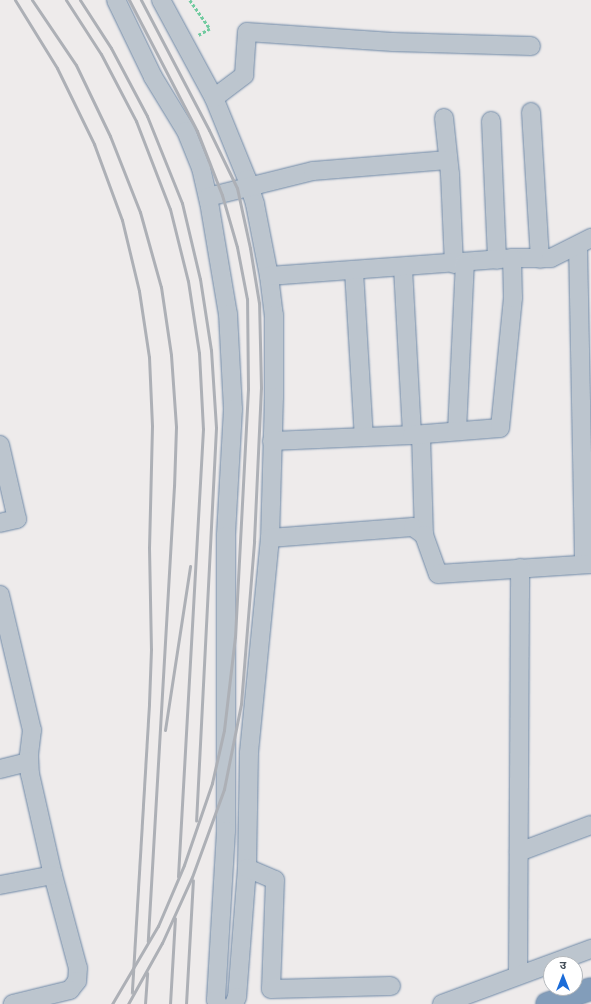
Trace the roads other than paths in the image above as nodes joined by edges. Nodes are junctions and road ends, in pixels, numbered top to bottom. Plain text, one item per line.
1 (116, 0) edge
2 (161, 0) edge
3 (531, 46) dead end
4 (214, 98) junction
5 (531, 112) dead end
6 (444, 118) dead end
7 (491, 121) dead end
8 (448, 160) junction
9 (249, 187) junction
10 (208, 197) junction
11 (584, 242) edge
12 (505, 259) junction
13 (540, 259) junction
14 (460, 263) junction
15 (403, 268) junction
16 (354, 271) junction
17 (269, 276) junction
18 (586, 400) edge
19 (457, 432) junction
20 (416, 435) junction
21 (364, 437) junction
22 (272, 441) junction
23 (0, 445) edge
24 (0, 523) edge
25 (424, 535) junction
26 (270, 538) junction
27 (587, 564) edge
28 (520, 568) junction
29 (0, 595) edge
30 (29, 762) junction
31 (0, 769) edge
32 (591, 825) edge
33 (519, 852) junction
34 (247, 868) junction
35 (53, 875) junction
36 (0, 885) edge
37 (591, 949) edge
38 (518, 975) junction
39 (391, 986) dead end
40 (591, 989) edge
41 (12, 1004) edge
42 (218, 1004) edge
43 (234, 1004) edge
44 (442, 1004) edge
45 (547, 1004) edge

1 - 10 street
2 - 4 street
3 - 4 street
4 - 9 street
5 - 13 street
6 - 8 street
7 - 12 street
8 - 9 street
8 - 14 street
9 - 10 street
9 - 17 street
10 - 42 street
11 - 13 street
11 - 18 street
12 - 13 street
12 - 14 street
12 - 19 street
14 - 15 street
14 - 19 street
15 - 16 street
15 - 20 street
16 - 17 street
16 - 21 street
17 - 22 street
18 - 27 street
19 - 20 street
20 - 21 street
20 - 25 street
21 - 22 street
22 - 26 street
23 - 24 street
25 - 26 street
25 - 28 street
26 - 34 street
27 - 28 street
28 - 33 street
29 - 30 street
30 - 31 street
30 - 35 street
32 - 33 street
33 - 38 street
34 - 39 street
34 - 43 street
35 - 36 street
35 - 41 street
37 - 38 street
38 - 44 street
40 - 45 highway

